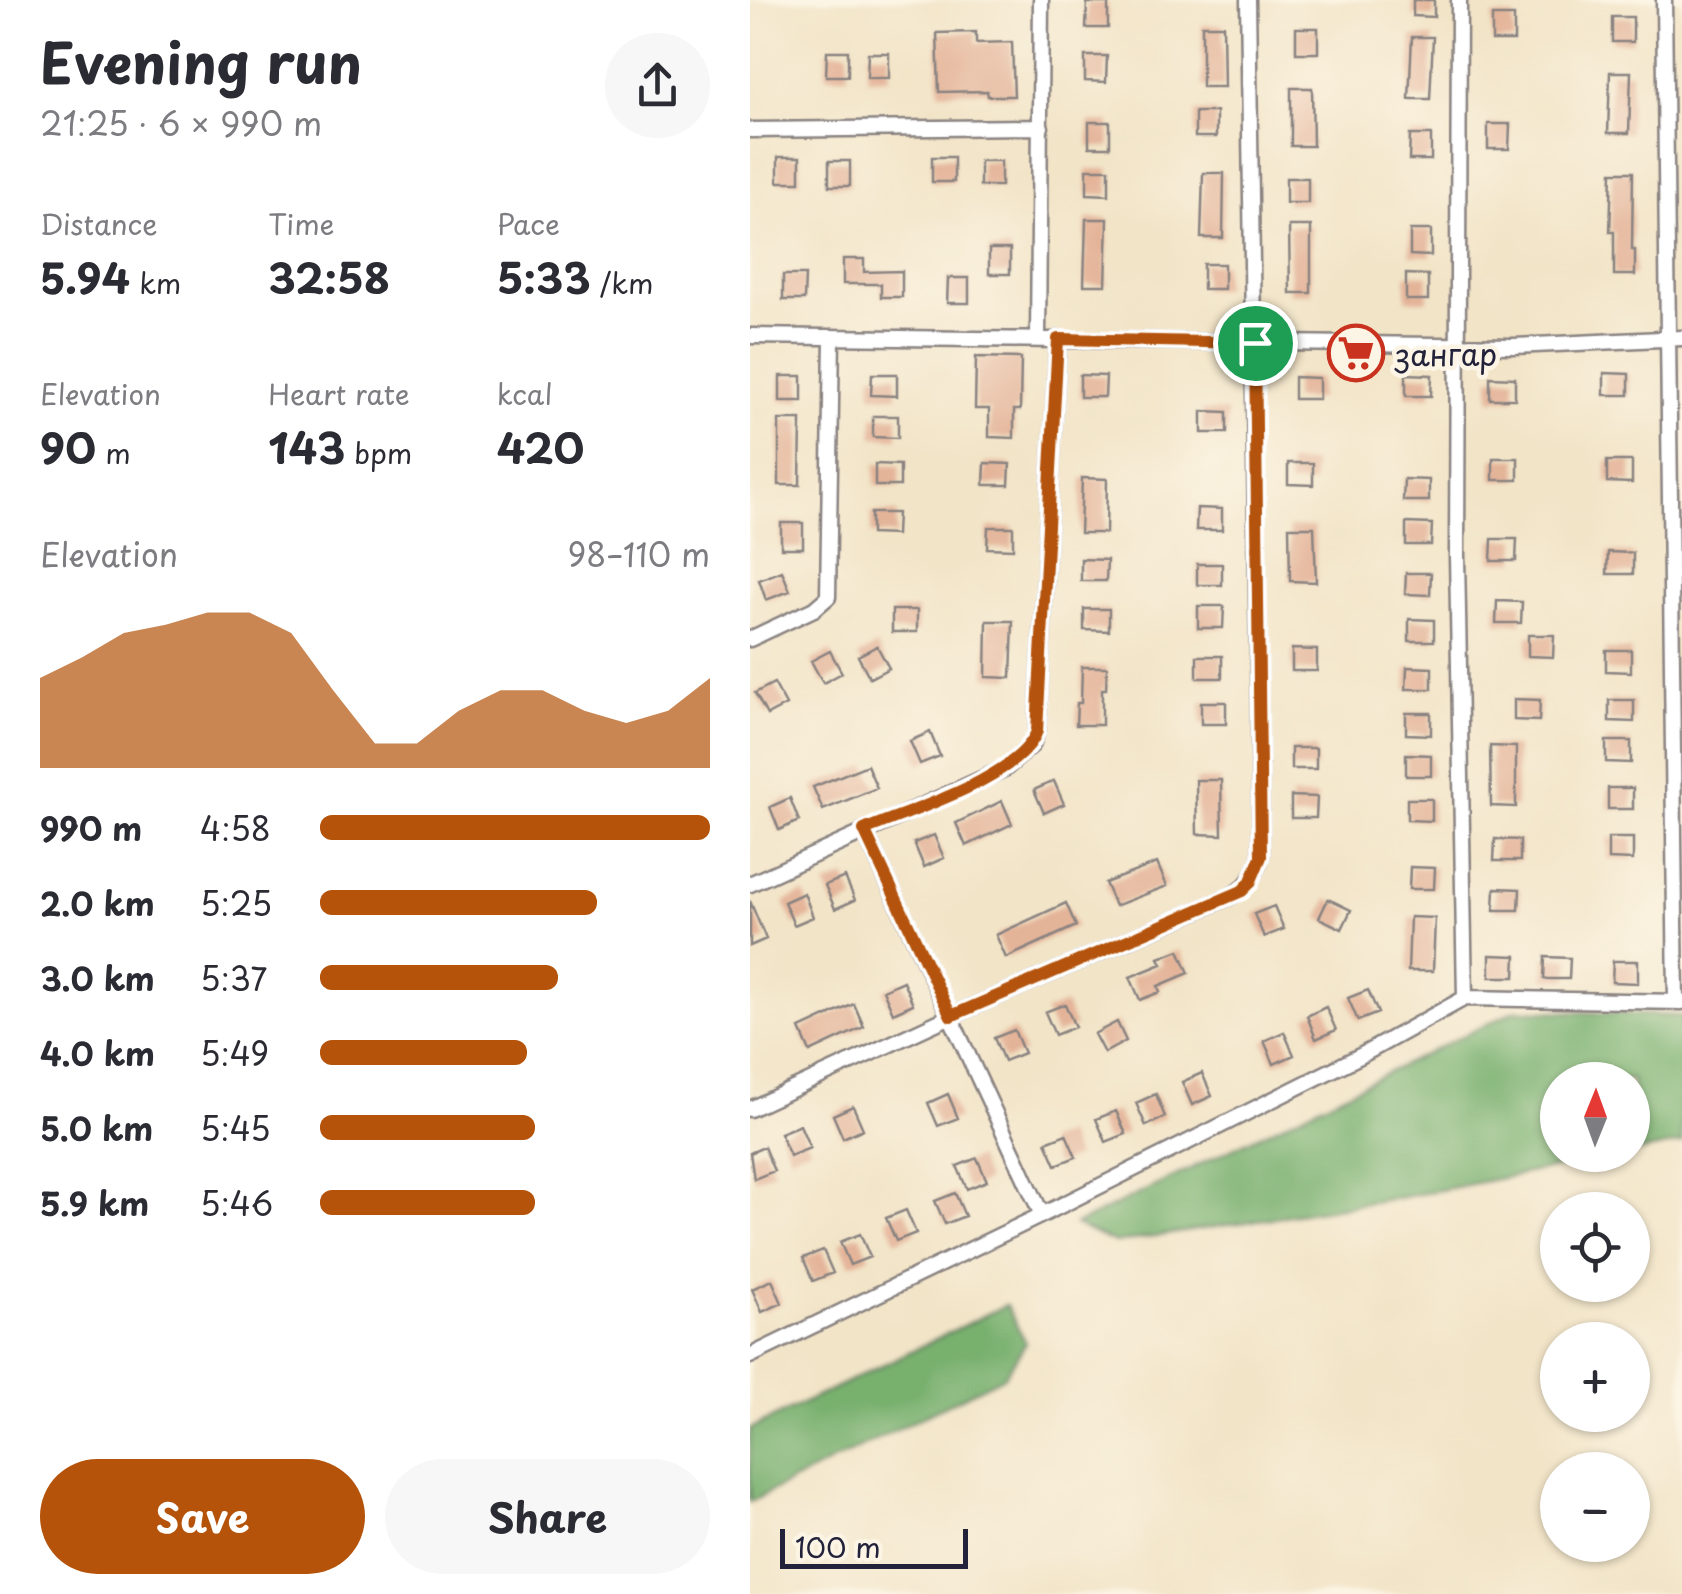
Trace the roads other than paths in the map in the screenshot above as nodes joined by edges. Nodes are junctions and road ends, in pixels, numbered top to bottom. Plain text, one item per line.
1 (1042, 0) edge
2 (1248, 0) edge
3 (1459, 0) edge
4 (1664, 0) edge
5 (1041, 127) junction
6 (750, 130) edge
7 (750, 336) edge
8 (832, 337) junction
9 (1675, 338) edge
10 (1038, 339) junction
11 (1058, 339) junction
12 (1255, 343) junction
13 (1460, 346) junction
14 (750, 638) edge
15 (864, 830) junction
16 (750, 884) edge
17 (1464, 998) junction
18 (1679, 1002) edge
19 (951, 1016) junction
20 (750, 1109) edge
21 (1042, 1215) junction
22 (750, 1356) edge

1 - 5 street
2 - 12 street
3 - 13 street
4 - 9 street
5 - 6 street
5 - 10 street
7 - 8 street
8 - 10 street
8 - 14 street
9 - 13 street
9 - 18 street
10 - 11 street
11 - 12 street
11 - 15 street
12 - 13 street
12 - 19 street
13 - 17 street
15 - 16 street
15 - 19 street
17 - 18 street
17 - 21 street
19 - 20 street
19 - 21 street
21 - 22 street

